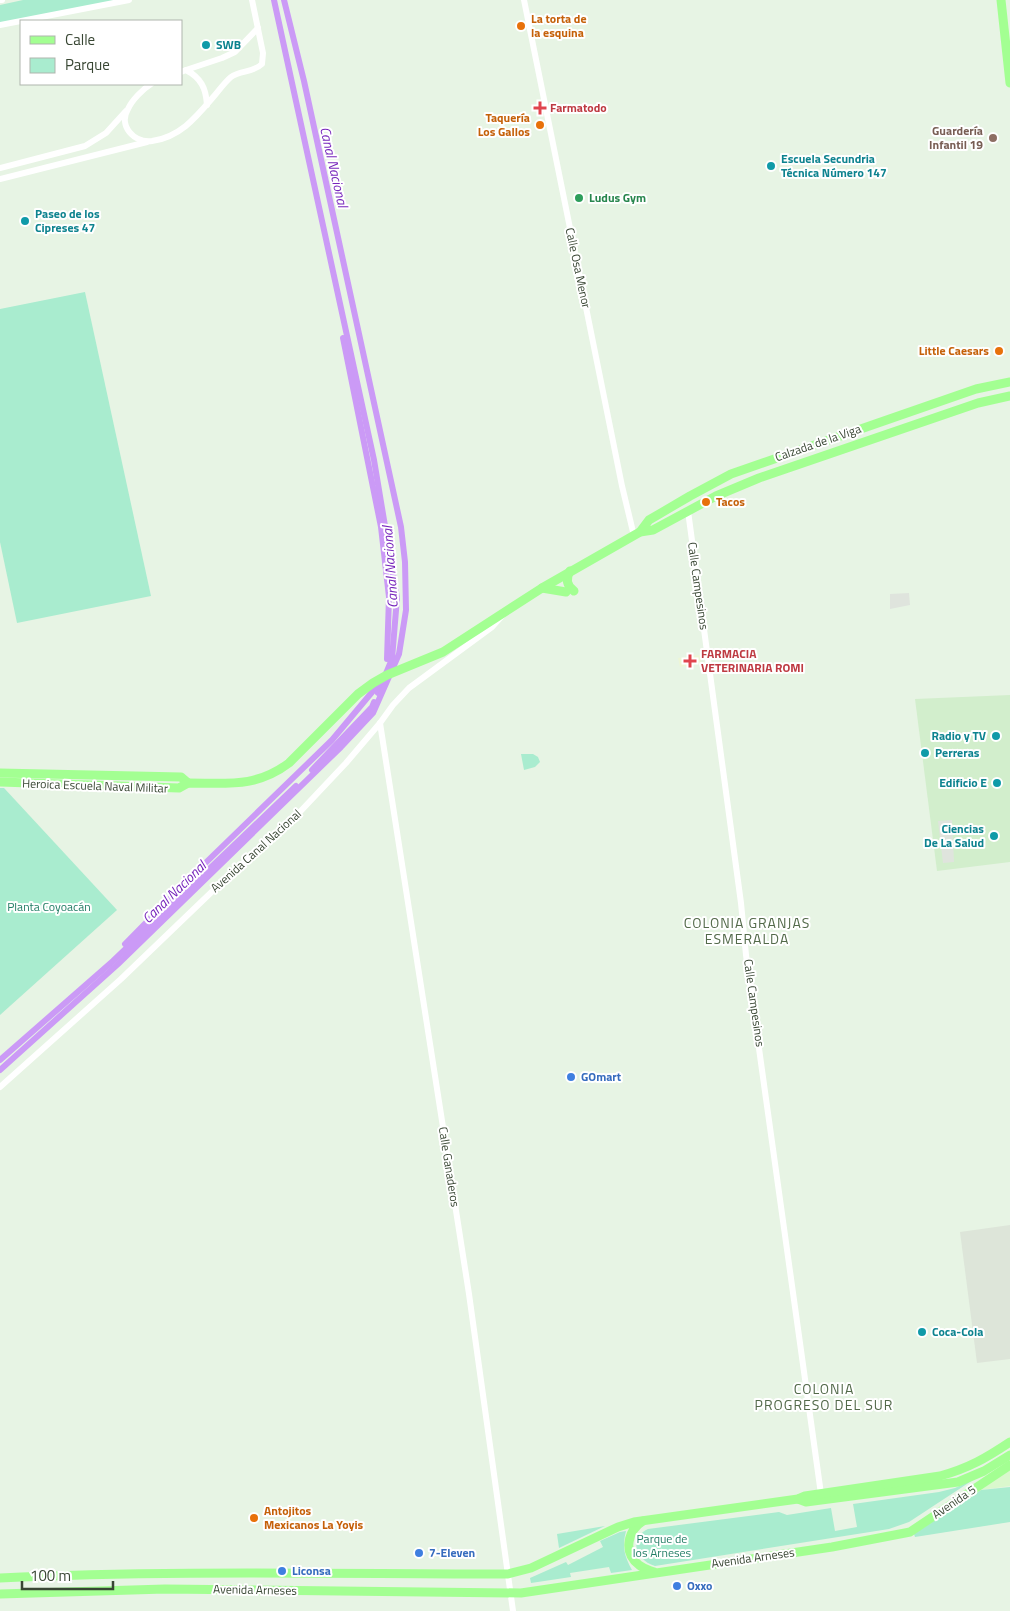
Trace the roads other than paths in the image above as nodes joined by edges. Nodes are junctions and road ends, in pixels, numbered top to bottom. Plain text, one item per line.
1 (129, 0) edge
2 (252, 0) edge
3 (524, 0) edge
4 (1001, 0) edge
5 (26, 20) edge
6 (20, 21) edge
7 (0, 25) edge
8 (258, 28) junction
9 (184, 71) edge
10 (1010, 83) edge
11 (150, 85) edge
12 (207, 105) junction
13 (127, 110) junction
14 (150, 141) junction
15 (0, 168) edge
16 (0, 179) edge
17 (1010, 382) edge
18 (1010, 396) edge
19 (929, 404) junction
20 (933, 418) junction
21 (688, 511) junction
22 (637, 534) junction
23 (570, 571) junction
24 (542, 588) junction
25 (505, 611) junction
26 (437, 654) joint
27 (380, 723) junction
28 (0, 773) edge
29 (0, 782) edge
30 (188, 782) junction
31 (0, 1087) edge
32 (1010, 1442) edge
33 (1010, 1455) edge
34 (1010, 1464) edge
35 (821, 1494) junction
36 (798, 1499) junction
37 (646, 1520) junction
38 (896, 1535) joint
39 (654, 1572) junction
40 (508, 1574) junction
41 (0, 1578) edge
42 (511, 1593) junction
43 (0, 1594) edge
44 (513, 1611) edge

1 - 5 street
2 - 8 street
3 - 22 street, Calle Osa Menor
4 - 10 main road
6 - 7 street
8 - 9 street
8 - 12 street
9 - 12 street
11 - 13 street
12 - 14 street
13 - 14 street
13 - 15 street
14 - 16 street
17 - 19 main road, Calzada de la Viga
18 - 20 main road, Calzada de la Viga
19 - 20 main road
19 - 22 main road, Calzada de la Viga
20 - 21 main road, Calzada de la Viga
21 - 22 main road, Calzada de la Viga
21 - 35 street, Calle Campesinos
22 - 23 main road, Calzada de la Viga
23 - 24 main road, Calzada de la Viga
23 - 24 main road
24 - 25 main road, Calzada de la Viga
25 - 26 main road, Calzada de la Viga
25 - 27 street, Avenida Canal Nacional
26 - 30 main road, Heroica Escuela Naval Militar
27 - 31 street, Avenida Canal Nacional
27 - 40 street, Calle Ganaderos
28 - 30 main road, Heroica Escuela Naval Militar
29 - 30 main road, Heroica Escuela Naval Militar
32 - 35 main road
33 - 36 main road
34 - 38 main road, Avenida 5
35 - 36 main road
36 - 37 main road
37 - 39 main road
37 - 40 main road, Avenida Arneses
38 - 39 main road, Avenida Arneses
39 - 42 main road, Avenida Arneses
40 - 41 main road, Avenida Arneses
40 - 42 street, Calle Ganaderos
42 - 43 main road, Avenida Arneses
42 - 44 street, Calle Ganaderos

